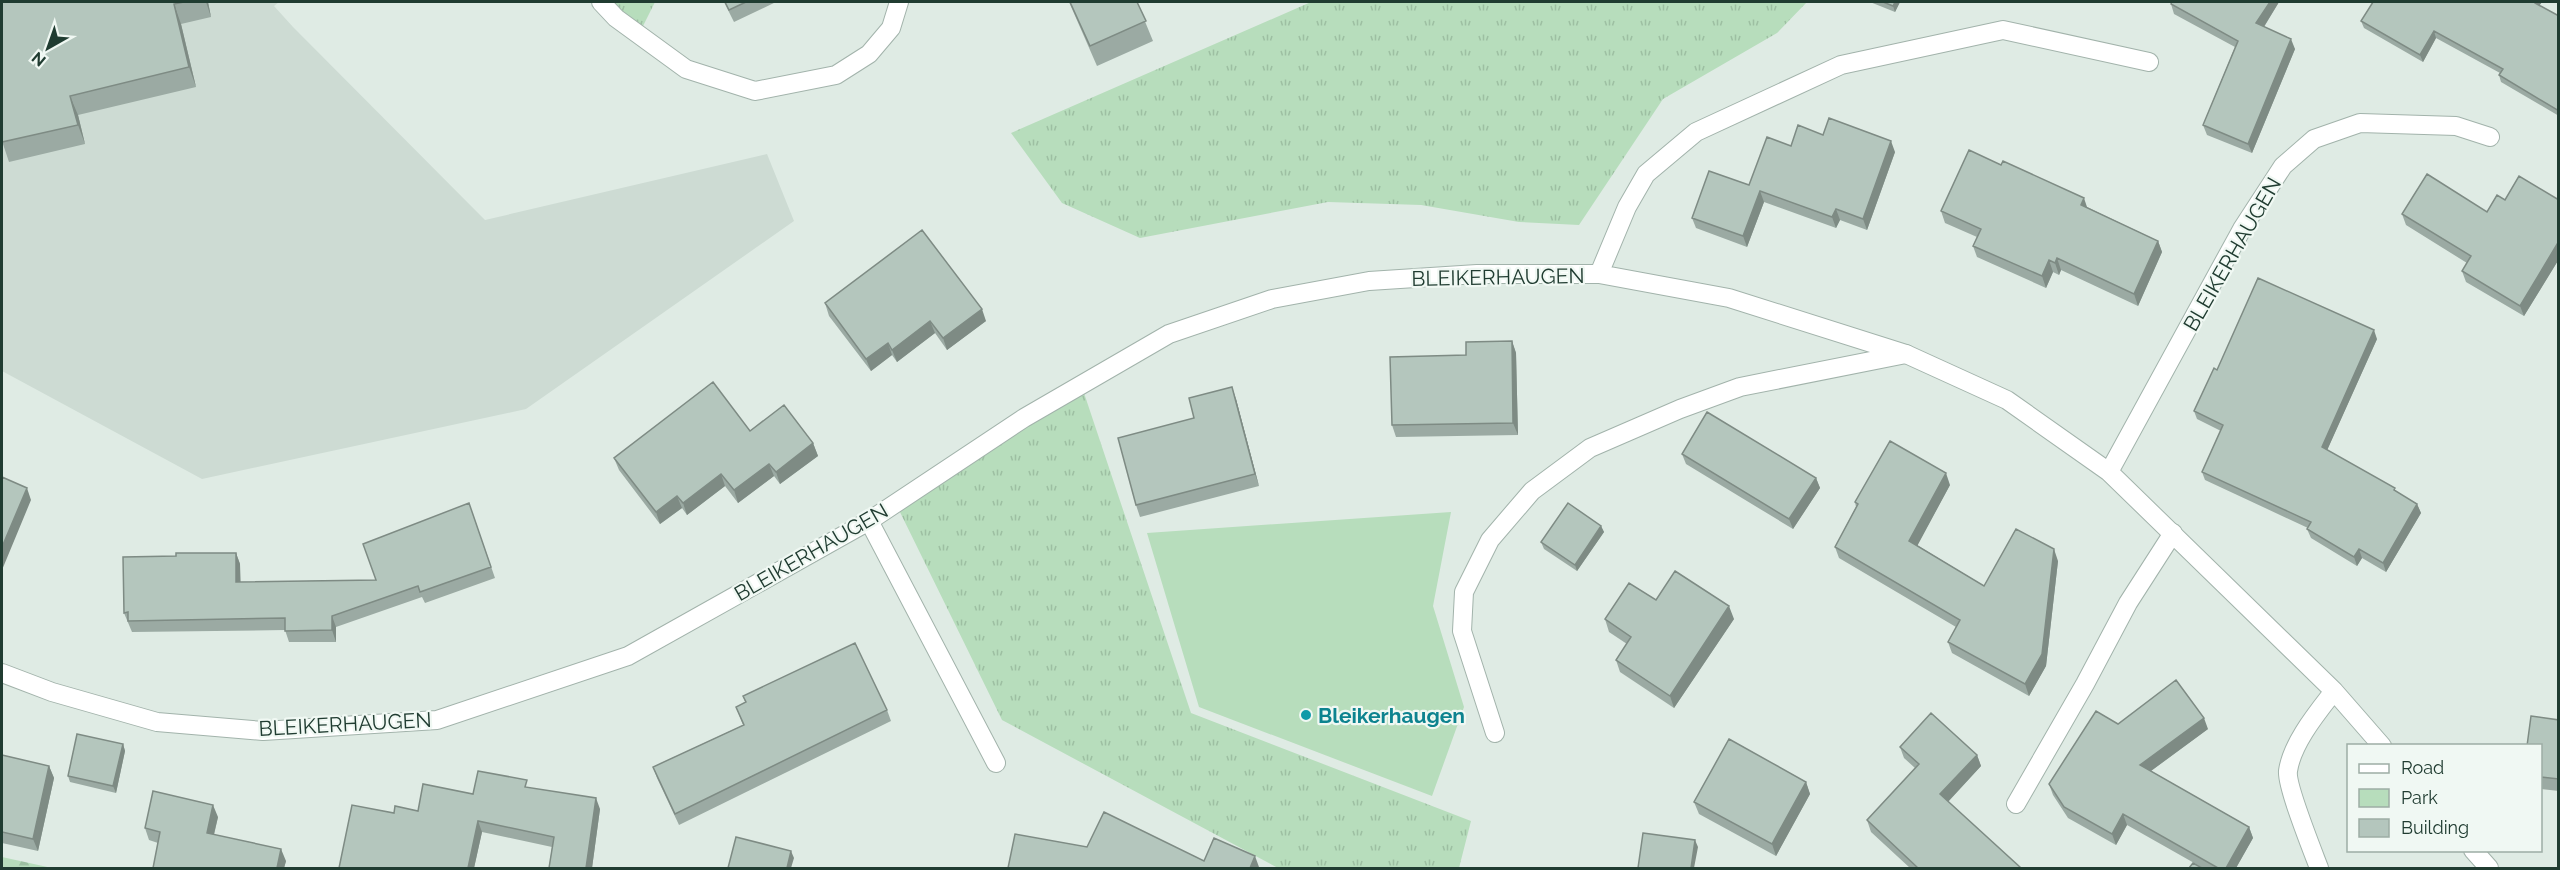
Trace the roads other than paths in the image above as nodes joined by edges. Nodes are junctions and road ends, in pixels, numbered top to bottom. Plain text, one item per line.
1 (601, 2) edge
2 (899, 2) edge
3 (2150, 62) dead end
4 (2490, 137) dead end
5 (1599, 274) junction
6 (1906, 354) junction
7 (2109, 472) junction
8 (869, 521) junction
9 (2173, 534) junction
10 (2, 673) edge
11 (2334, 691) junction
12 (1495, 734) dead end
13 (2380, 744) edge
14 (996, 763) dead end
15 (2016, 804) dead end
16 (2475, 852) edge
17 (2319, 868) edge
18 (2489, 868) edge

1 - 2 street
3 - 5 street, BLEIKERHAUGEN
4 - 7 street, BLEIKERHAUGEN
5 - 6 street, BLEIKERHAUGEN
5 - 8 street, BLEIKERHAUGEN
6 - 7 street, BLEIKERHAUGEN
6 - 12 street
7 - 9 street, BLEIKERHAUGEN
8 - 10 street, BLEIKERHAUGEN
8 - 14 street
9 - 11 street, BLEIKERHAUGEN
9 - 15 street
11 - 13 street, BLEIKERHAUGEN
11 - 17 street
16 - 18 street

